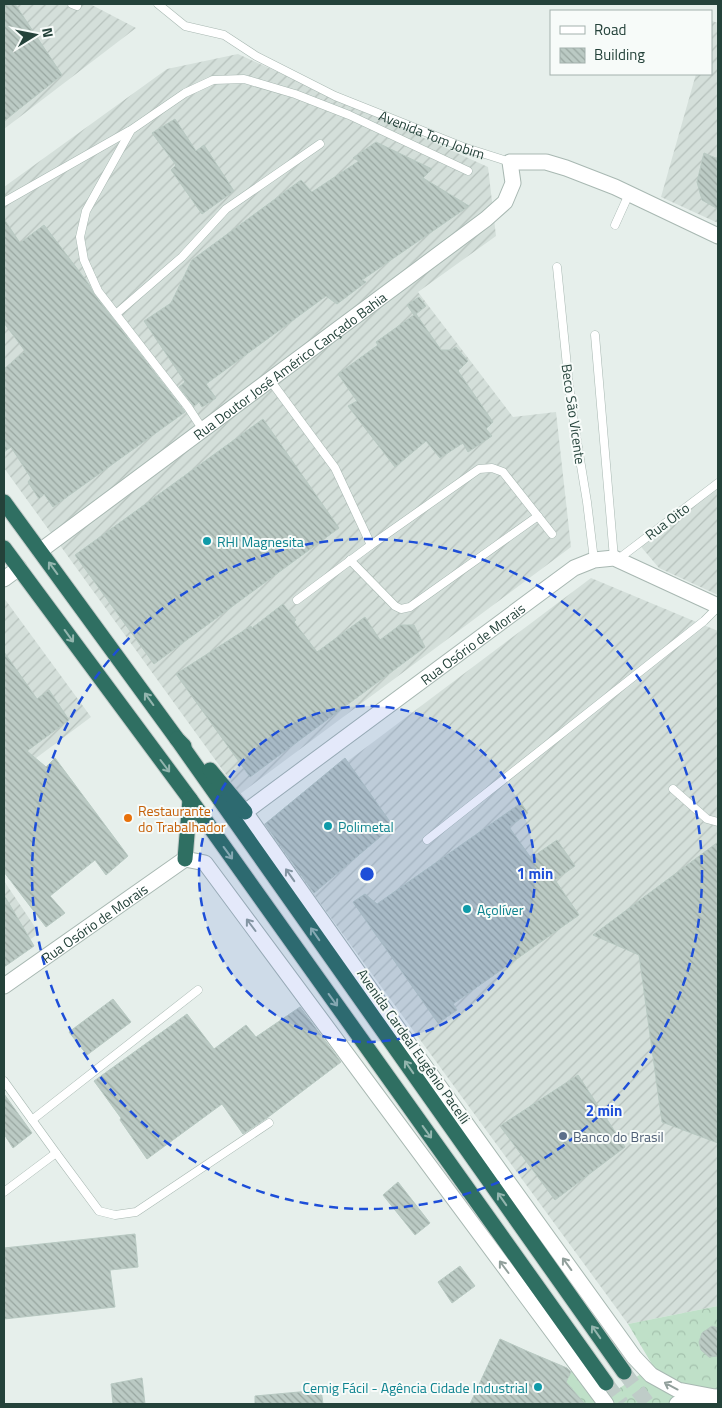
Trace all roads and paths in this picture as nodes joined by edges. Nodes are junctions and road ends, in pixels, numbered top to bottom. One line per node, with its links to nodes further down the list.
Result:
1 (158, 4): 4 (lane, Avenida Tom Jobim)
2 (131, 130): 5 (lane); 7 (lane); 11 (lane)
3 (320, 144): 11 (lane)
4 (510, 162): 6 (street, Avenida Tom Jobim); 13 (street, Rua Doutor José Américo Cançado Bahia)
5 (468, 171)
6 (629, 194): 8 (lane); 9 (street, Avenida Tom Jobim)
7 (4, 202)
8 (615, 225)
9 (718, 236)
10 (557, 267): 24 (lane, Beco São Vicente)
11 (116, 314): 14 (lane)
12 (595, 335): 22 (lane)
13 (270, 380): 14 (street, Rua Doutor José Américo Cançado Bahia); 19 (lane)
14 (203, 430): 21 (street, Rua Doutor José Américo Cançado Bahia)
15 (718, 484): 22 (lane, Rua Oito)
16 (4, 502): 21 (highway)
17 (538, 516): 18 (lane); 19 (lane); 23 (lane)
18 (552, 534)
19 (370, 545): 23 (lane)
20 (4, 548): 25 (highway)
21 (40, 551): 29 (highway, one-way to 21)
22 (615, 559): 24 (street, Rua Osório de Morais); 28 (street)
23 (350, 560): 27 (lane)
24 (594, 560): 32 (street, Rua Osório de Morais)
25 (19, 568): 26 (street); 31 (highway, one-way to 31)
26 (4, 579)
27 (297, 600)
28 (718, 607): 34 (lane)
29 (177, 739): 32 (highway); 43 (highway, Avenida Cardeal Eugênio Pacelli, one-way to 29)
30 (673, 789): 33 (lane)
31 (190, 799): 35 (highway); 44 (highway, one-way to 44)
32 (245, 812): 45 (street, Avenida Cardeal Eugênio Pacelli, one-way to 32)
33 (718, 822)
34 (427, 840)
35 (185, 859): 36 (street, Rua Osório de Morais); 46 (street, one-way to 35)
36 (4, 986)
37 (198, 990): 39 (lane)
38 (4, 1081): 39 (lane)
39 (32, 1120): 41 (lane)
40 (269, 1123): 41 (lane)
41 (56, 1153): 42 (lane)
42 (4, 1192)
43 (624, 1372)
44 (606, 1383)
45 (718, 1397): 47 (street)
46 (606, 1404)
47 (678, 1404)

